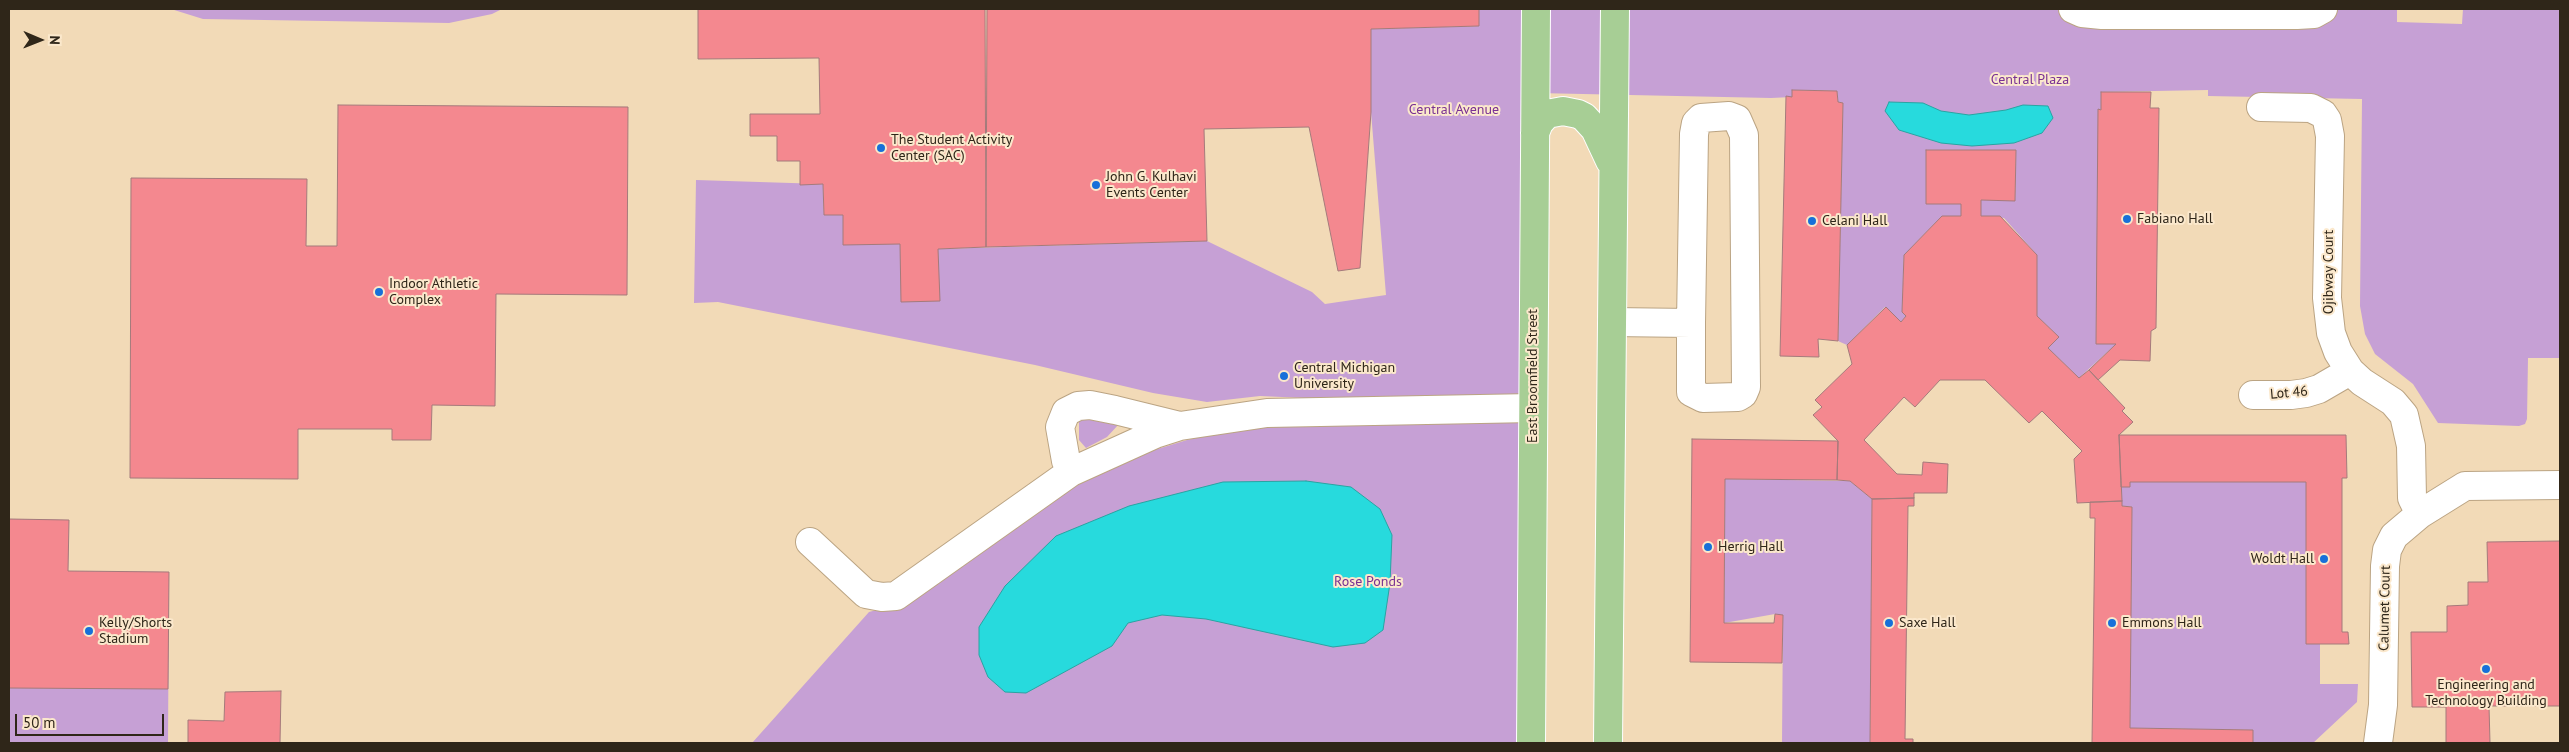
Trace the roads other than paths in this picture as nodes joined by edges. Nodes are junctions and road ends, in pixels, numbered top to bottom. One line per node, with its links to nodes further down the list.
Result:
1 (1536, 9): 6 (main road, East Broomfield Street)
2 (1615, 9): 7 (main road)
3 (2073, 9): 4 (street)
4 (2323, 9)
5 (2261, 107): 10 (street, Ojibway Court)
6 (1535, 133): 7 (main road); 12 (main road, East Broomfield Street)
7 (1613, 167): 8 (main road)
8 (1612, 322): 9 (street); 19 (main road)
9 (1691, 323): 9 (street)
10 (2350, 371): 11 (street, Lot 46); 16 (street, Ojibway Court)
11 (2253, 395)
12 (1533, 408): 13 (street); 18 (main road, East Broomfield Street)
13 (1180, 426): 14 (street); 14 (street)
14 (1071, 472): 17 (street)
15 (2560, 485): 16 (street, Calumet Court)
16 (2420, 514): 20 (street, Calumet Court)
17 (810, 542)
18 (1531, 743)
19 (1608, 743)
20 (2378, 743)

